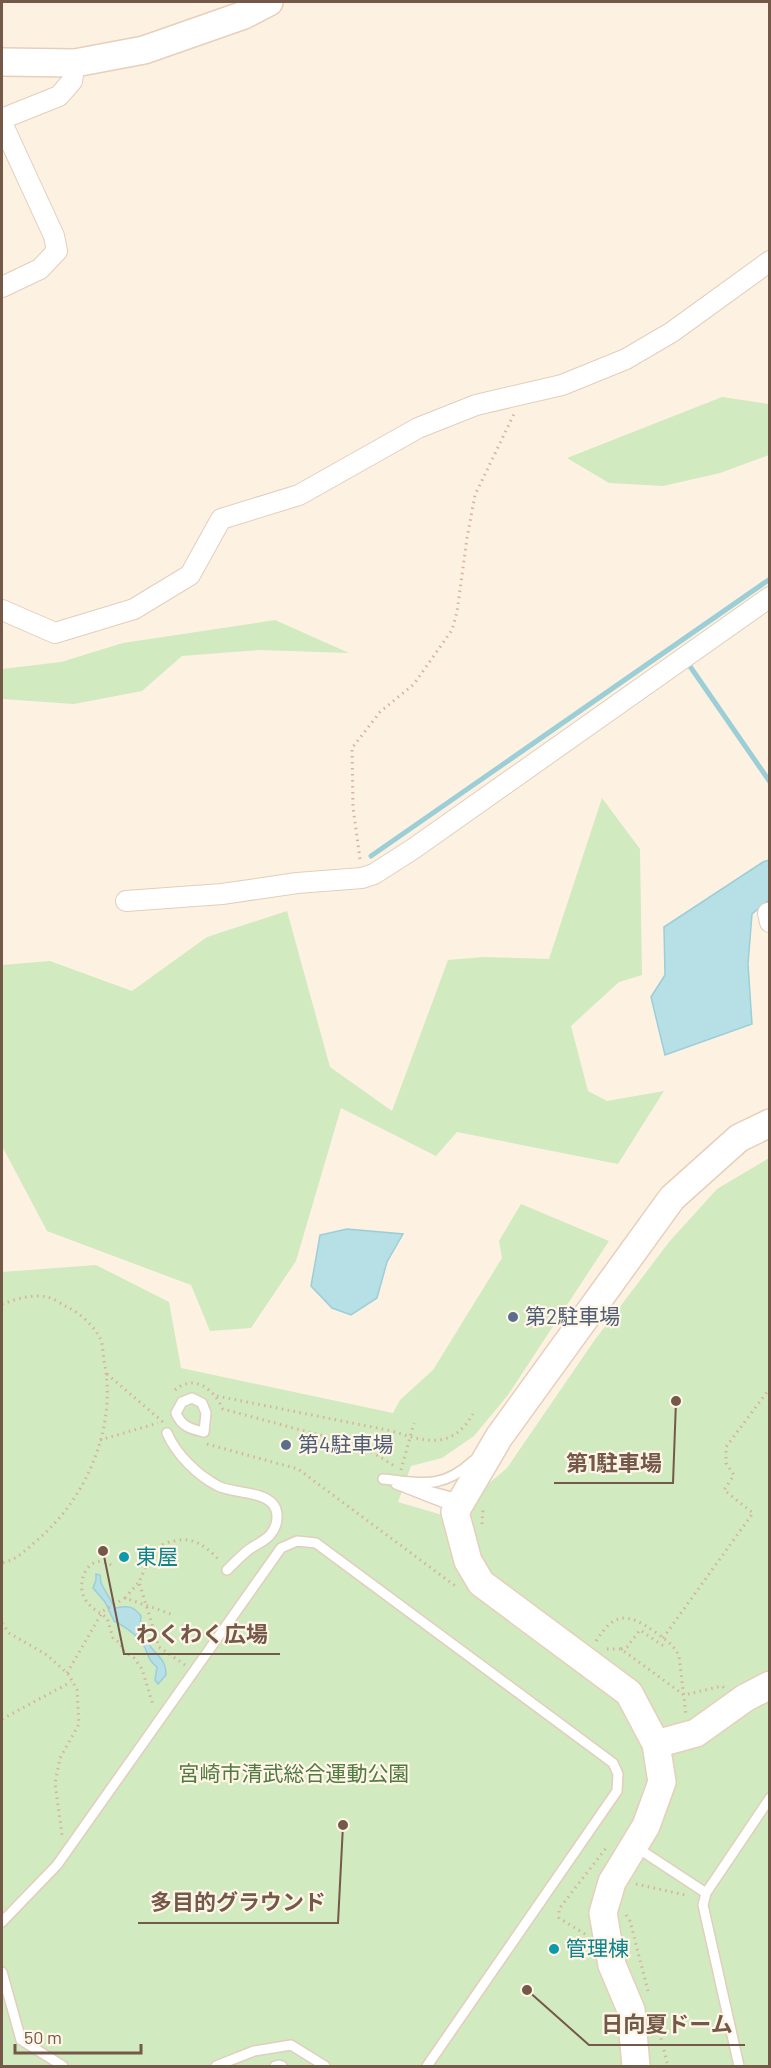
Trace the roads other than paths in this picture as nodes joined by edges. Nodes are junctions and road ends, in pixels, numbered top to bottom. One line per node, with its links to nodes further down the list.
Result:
1 (269, 2): 3 (street)
2 (2, 62): 3 (street)
3 (75, 63): 5 (street)
4 (770, 261): 7 (street)
5 (2, 287)
6 (770, 597): 8 (street)
7 (2, 610)
8 (126, 901)
9 (770, 1123): 11 (street)
10 (167, 1433): 14 (lane)
11 (500, 1437): 12 (lane); 13 (street)
12 (383, 1479): 13 (lane); 13 (lane)
13 (467, 1505): 16 (street)
14 (227, 1570)
15 (770, 1685): 16 (street)
16 (656, 1744): 18 (street)
17 (770, 1798): 19 (lane)
18 (623, 1844): 19 (lane); 28 (street)
19 (706, 1893): 29 (lane)
20 (2, 1922): 27 (lane)
21 (2, 1972): 22 (lane)
22 (63, 2067)
23 (216, 2067): 26 (lane)
24 (275, 2067): 25 (lane)
25 (282, 2067)
26 (325, 2067)
27 (427, 2067)
28 (636, 2067)
29 (739, 2067)

